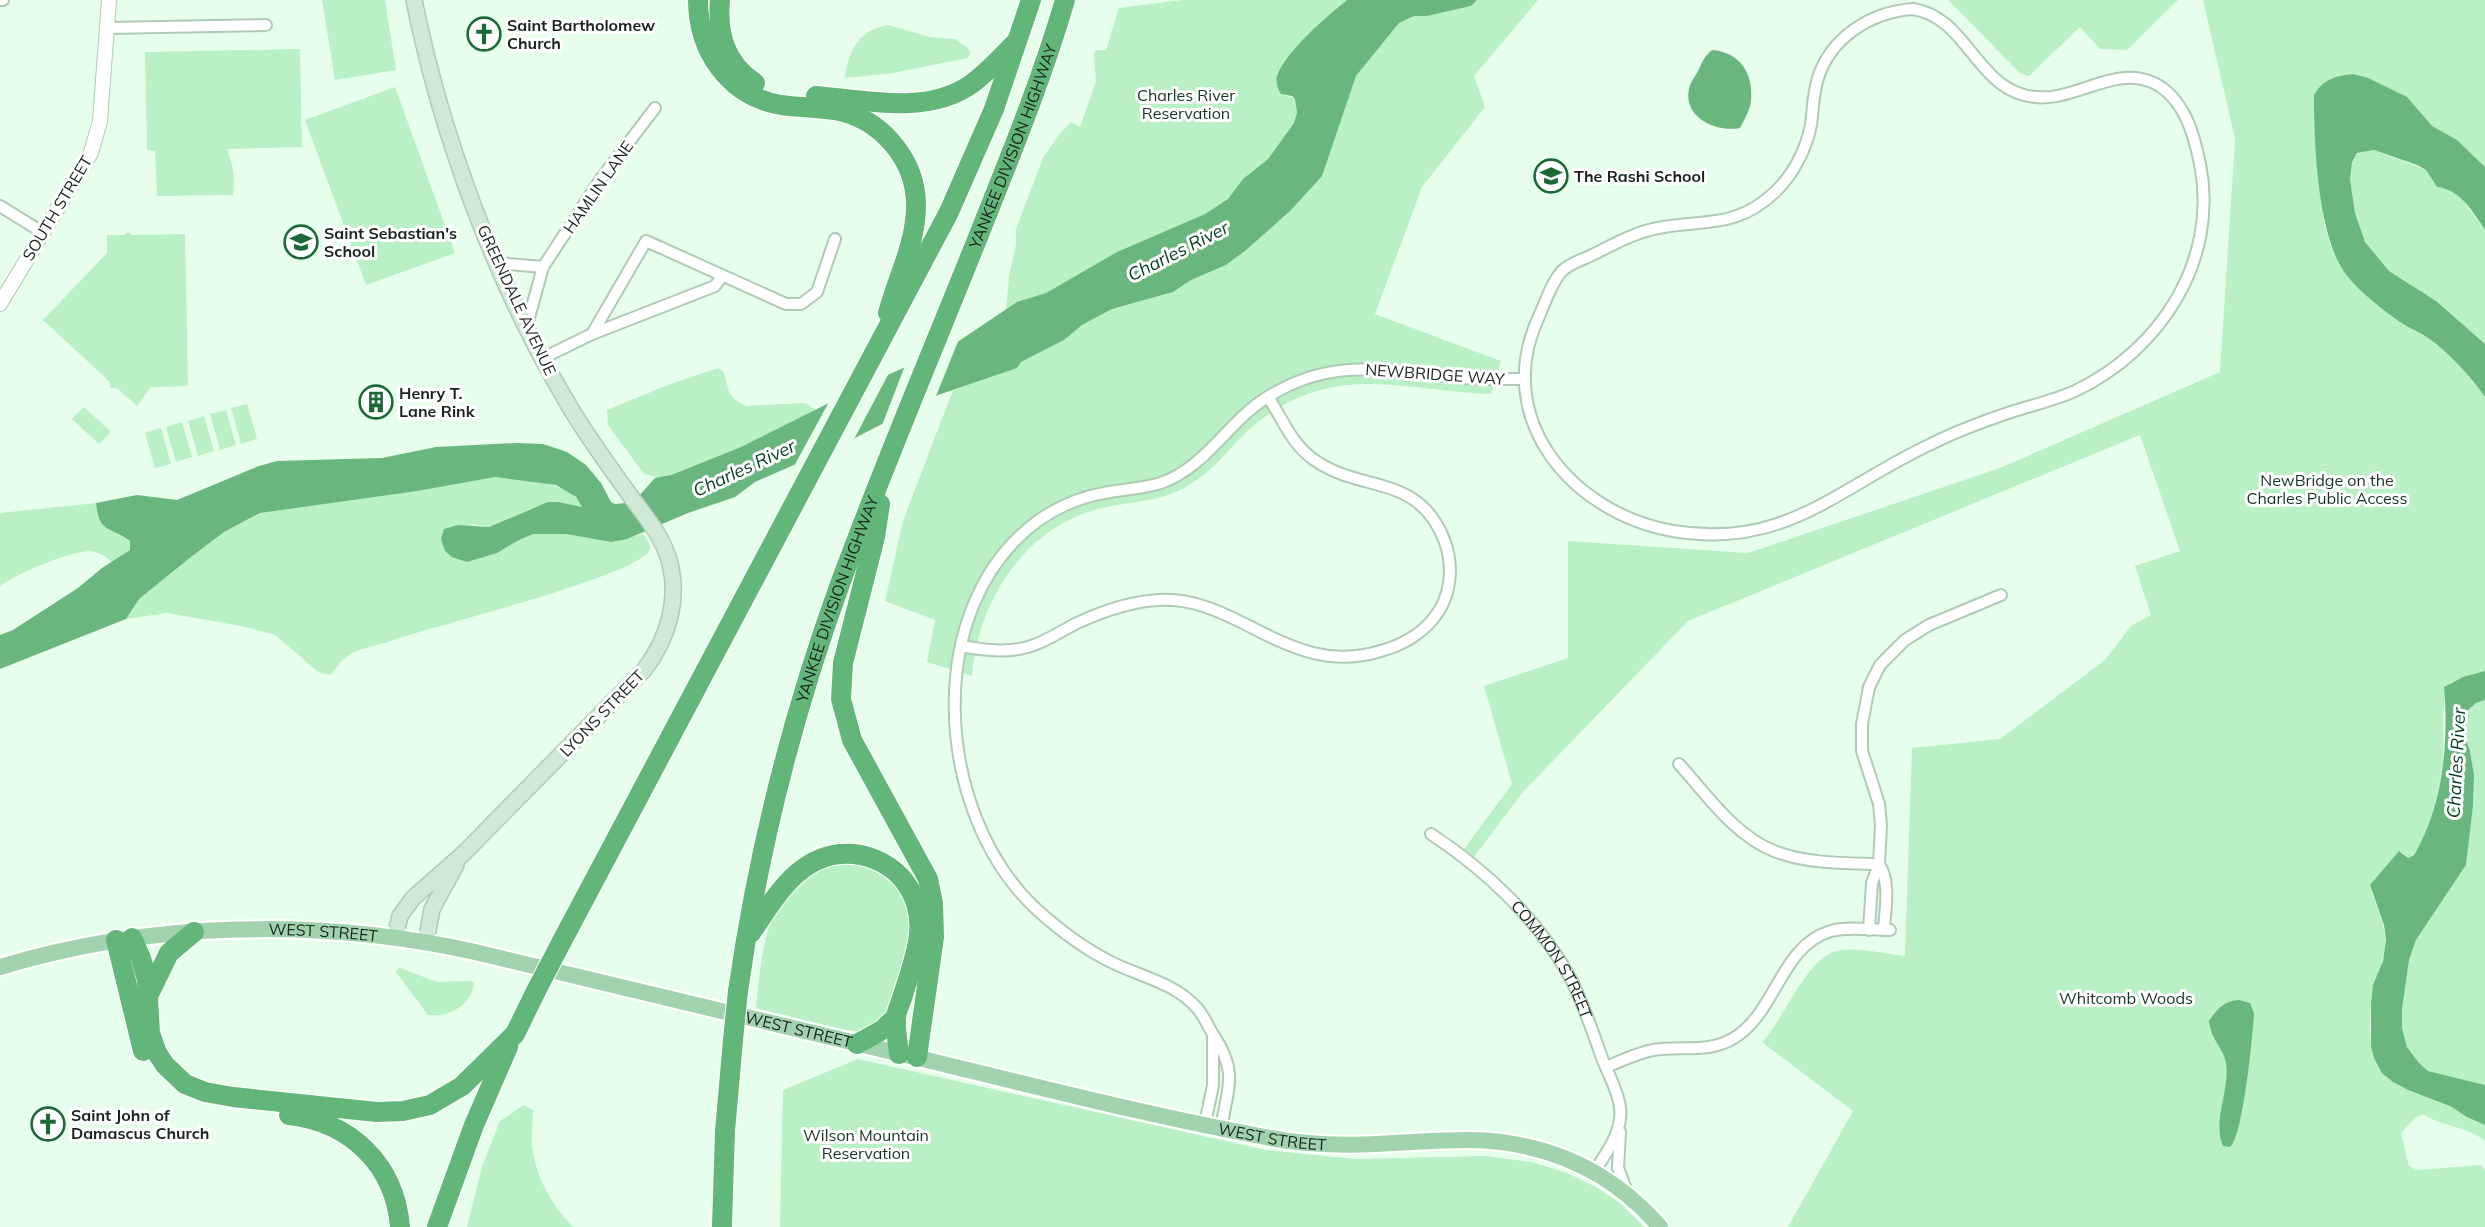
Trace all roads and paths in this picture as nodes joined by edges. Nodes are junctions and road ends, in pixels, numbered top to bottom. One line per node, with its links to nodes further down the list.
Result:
1 (110, 0): 8 (street, SOUTH STREET)
2 (414, 0): 14 (main road, GREENDALE AVENUE)
3 (698, 0): 20 (highway)
4 (1031, 0): 9 (highway, YANKEE DIVISION HIGHWAY)
5 (1065, 0): 24 (highway, YANKEE DIVISION HIGHWAY)
6 (720, 3): 9 (highway)
7 (266, 25): 8 (street)
8 (108, 28): 12 (street, SOUTH STREET)
9 (1019, 38): 20 (highway, YANKEE DIVISION HIGHWAY)
10 (655, 108): 15 (street, HAMLIN LANE)
11 (0, 206): 12 (street)
12 (42, 232): 17 (street, SOUTH STREET)
13 (835, 239): 16 (street)
14 (497, 263): 15 (street); 18 (main road, GREENDALE AVENUE)
15 (543, 267): 18 (street, HAMLIN LANE)
16 (722, 276): 19 (street); 19 (street)
17 (0, 304)
18 (527, 325): 21 (main road, GREENDALE AVENUE)
19 (592, 334): 21 (street)
20 (879, 347): 41 (highway, YANKEE DIVISION HIGHWAY, bridge)
21 (543, 358): 25 (main road, GREENDALE AVENUE)
22 (1525, 378): 22 (street); 23 (street, NEWBRIDGE WAY)
23 (1268, 397): 27 (street, NEWBRIDGE WAY); 27 (street)
24 (885, 472): 36 (highway, YANKEE DIVISION HIGHWAY); 44 (highway)
25 (642, 513): 30 (main road, LYONS STREET)
26 (2001, 595): 31 (street)
27 (961, 646): 42 (street, NEWBRIDGE WAY)
28 (1679, 764): 31 (street)
29 (1431, 834): 45 (street, COMMON STREET)
30 (464, 853): 34 (main road, LYONS STREET); 37 (main road, LYONS STREET)
31 (1879, 864): 32 (street); 32 (street)
32 (1869, 930): 45 (street)
33 (194, 932): 34 (main road, WEST STREET); 35 (main road, WEST STREET); 39 (highway)
34 (395, 938): 37 (main road, WEST STREET)
35 (124, 939): 38 (main road, WEST STREET); 39 (highway); 50 (highway)
36 (746, 940): 40 (highway); 52 (highway, YANKEE DIVISION HIGHWAY, bridge)
37 (426, 942): 43 (main road, WEST STREET)
38 (0, 967)
39 (148, 996): 41 (highway)
40 (896, 1017): 43 (highway); 44 (highway)
41 (515, 1034): 51 (highway)
42 (1213, 1034): 47 (street); 47 (street, NEWBRIDGE WAY)
43 (857, 1044): 44 (main road, WEST STREET)
44 (908, 1056): 47 (main road, WEST STREET)
45 (1606, 1067): 46 (street, COMMON STREET)
46 (1620, 1121): 48 (street); 49 (street, COMMON STREET)
47 (1213, 1126): 48 (main road, WEST STREET)
48 (1594, 1172): 49 (main road, COMMON STREET)
49 (1629, 1195): 53 (main road, COMMON STREET)
50 (400, 1227)
51 (437, 1227)
52 (722, 1227)
53 (1660, 1227)

